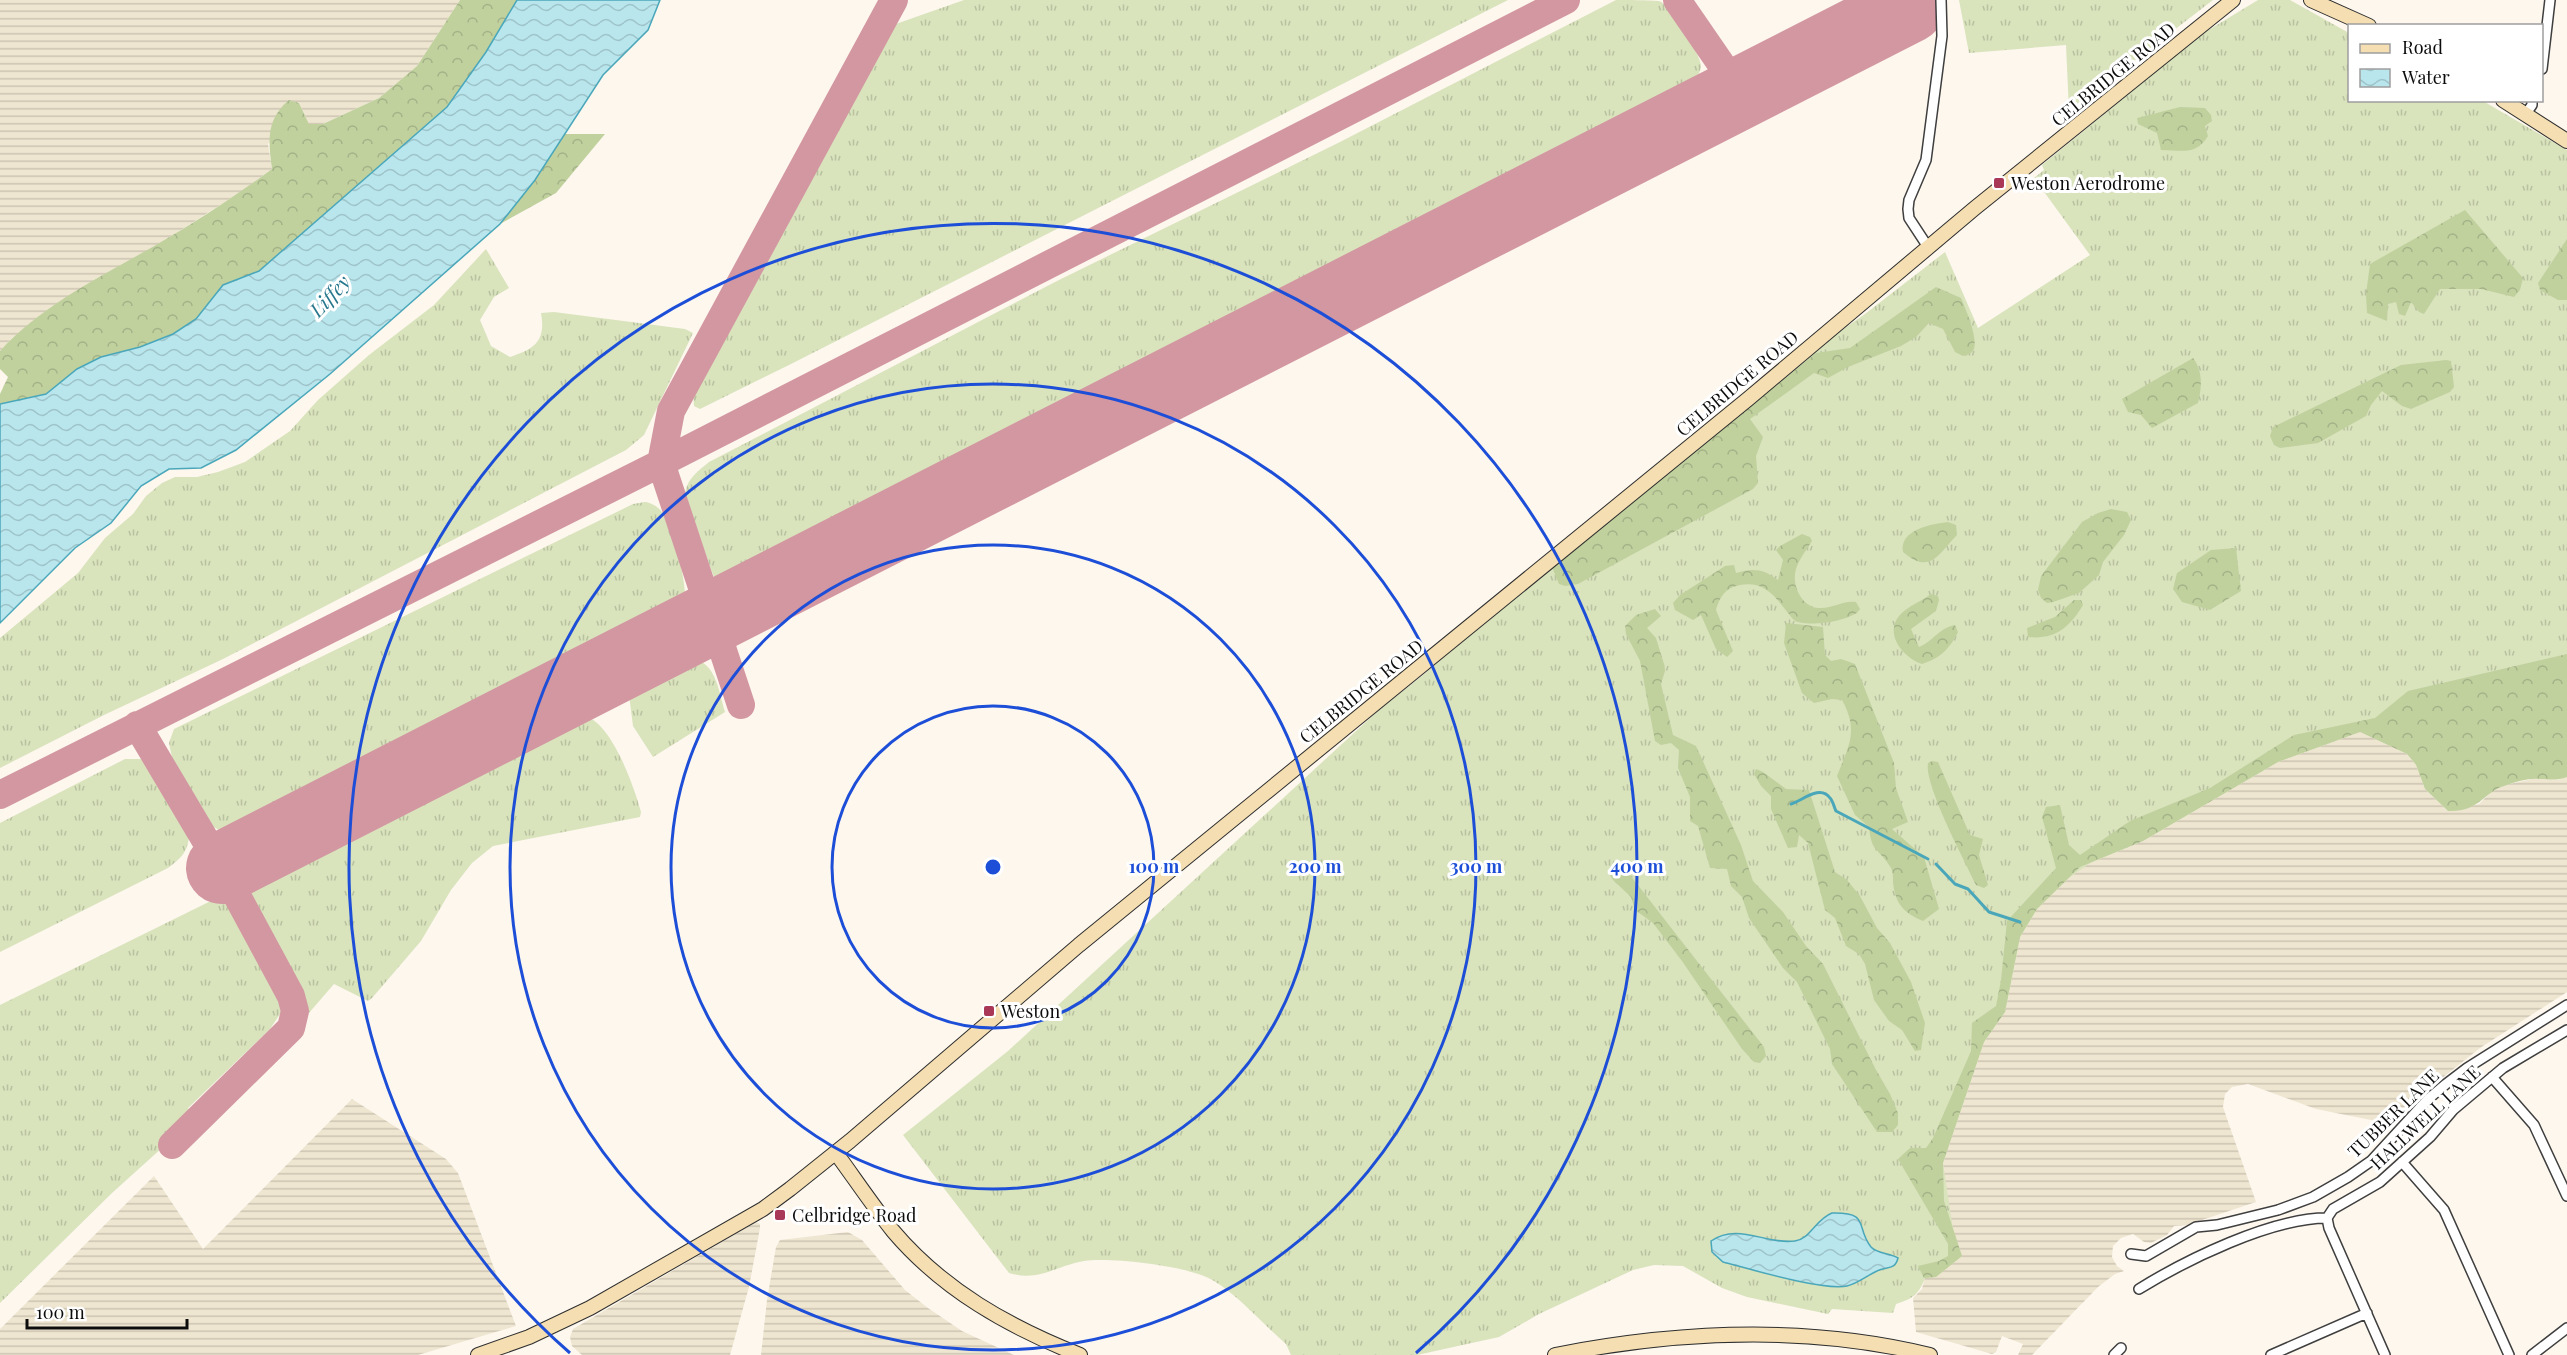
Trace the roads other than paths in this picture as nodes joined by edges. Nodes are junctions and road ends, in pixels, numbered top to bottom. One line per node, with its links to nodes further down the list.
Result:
1 (1941, 0): 11 (street)
2 (2234, 0): 11 (main road, CELBRIDGE ROAD)
3 (2311, 0): 5 (main road)
4 (2550, 0): 6 (street)
5 (2365, 24)
6 (2543, 58)
7 (2506, 102): 9 (main road)
8 (2532, 102): 9 (street)
9 (2525, 115): 10 (main road)
10 (2567, 141)
11 (1928, 247): 15 (main road, CELBRIDGE ROAD)
12 (2567, 1005): 19 (street, TUBBER LANE)
13 (2567, 1029): 14 (street, HALLWELL LANE)
14 (2492, 1077): 16 (street, HALLWELL LANE); 17 (street)
15 (836, 1153): 24 (main road, CELBRIDGE ROAD); 25 (main road)
16 (2402, 1162): 18 (street, HALLWELL LANE); 30 (street)
17 (2567, 1196)
18 (2327, 1218): 20 (street); 21 (street)
19 (2131, 1254)
20 (2139, 1289)
21 (2367, 1313): 28 (street); 29 (street)
22 (2567, 1328): 31 (street)
23 (1576, 1353): 26 (main road); 27 (main road)
24 (478, 1355)
25 (1080, 1355)
26 (1555, 1355)
27 (1930, 1355)
28 (2271, 1355)
29 (2385, 1355)
30 (2509, 1355)
31 (2532, 1355)

